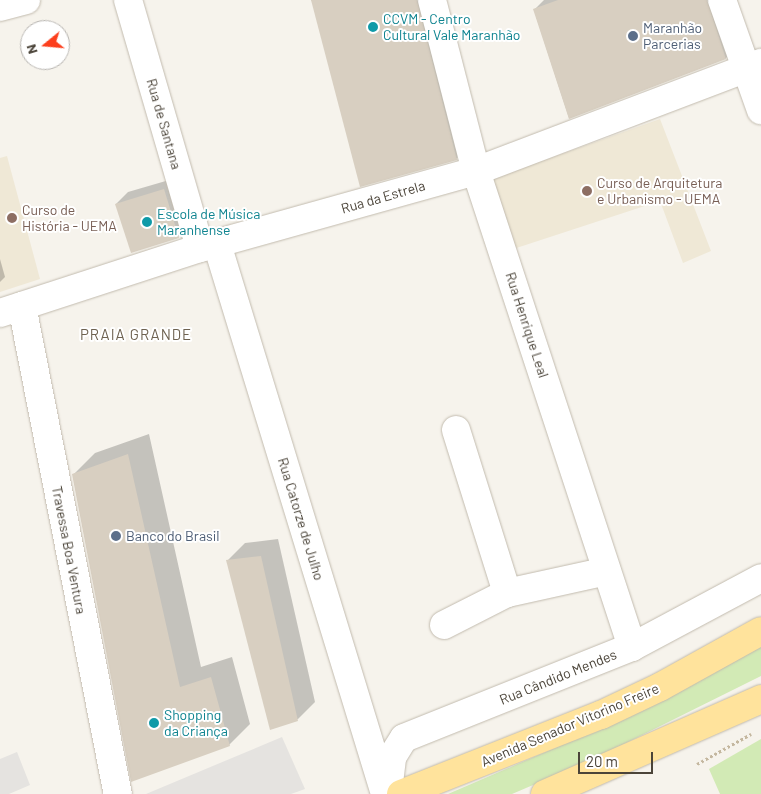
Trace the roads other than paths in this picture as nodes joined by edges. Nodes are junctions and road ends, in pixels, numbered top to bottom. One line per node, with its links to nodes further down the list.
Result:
1 (26, 0): 5 (street)
2 (128, 0): 9 (street, Rua de Santana)
3 (432, 0): 8 (street, Rua Henrique Leal)
4 (722, 0): 6 (street)
5 (0, 7)
6 (753, 67): 7 (street); 8 (street, Rua da Estrela)
7 (761, 110)
8 (476, 171): 9 (street, Rua da Estrela); 12 (street, Rua Henrique Leal)
9 (209, 246): 10 (street, Rua da Estrela); 20 (street, Rua Catorze de Julho)
10 (11, 310): 19 (street, Travessa Boa Ventura)
11 (456, 430): 14 (street)
12 (607, 571): 14 (street); 17 (street, Rua Henrique Leal)
13 (761, 578): 17 (street, Rua Cândido Mendes)
14 (507, 593): 15 (street)
15 (444, 625)
16 (761, 631): 20 (main road, Avenida Senador Vitorino Freire)
17 (632, 647): 20 (street, Rua Cândido Mendes)
18 (761, 698): 21 (main road)
19 (118, 794)
20 (397, 794)
21 (546, 794)

